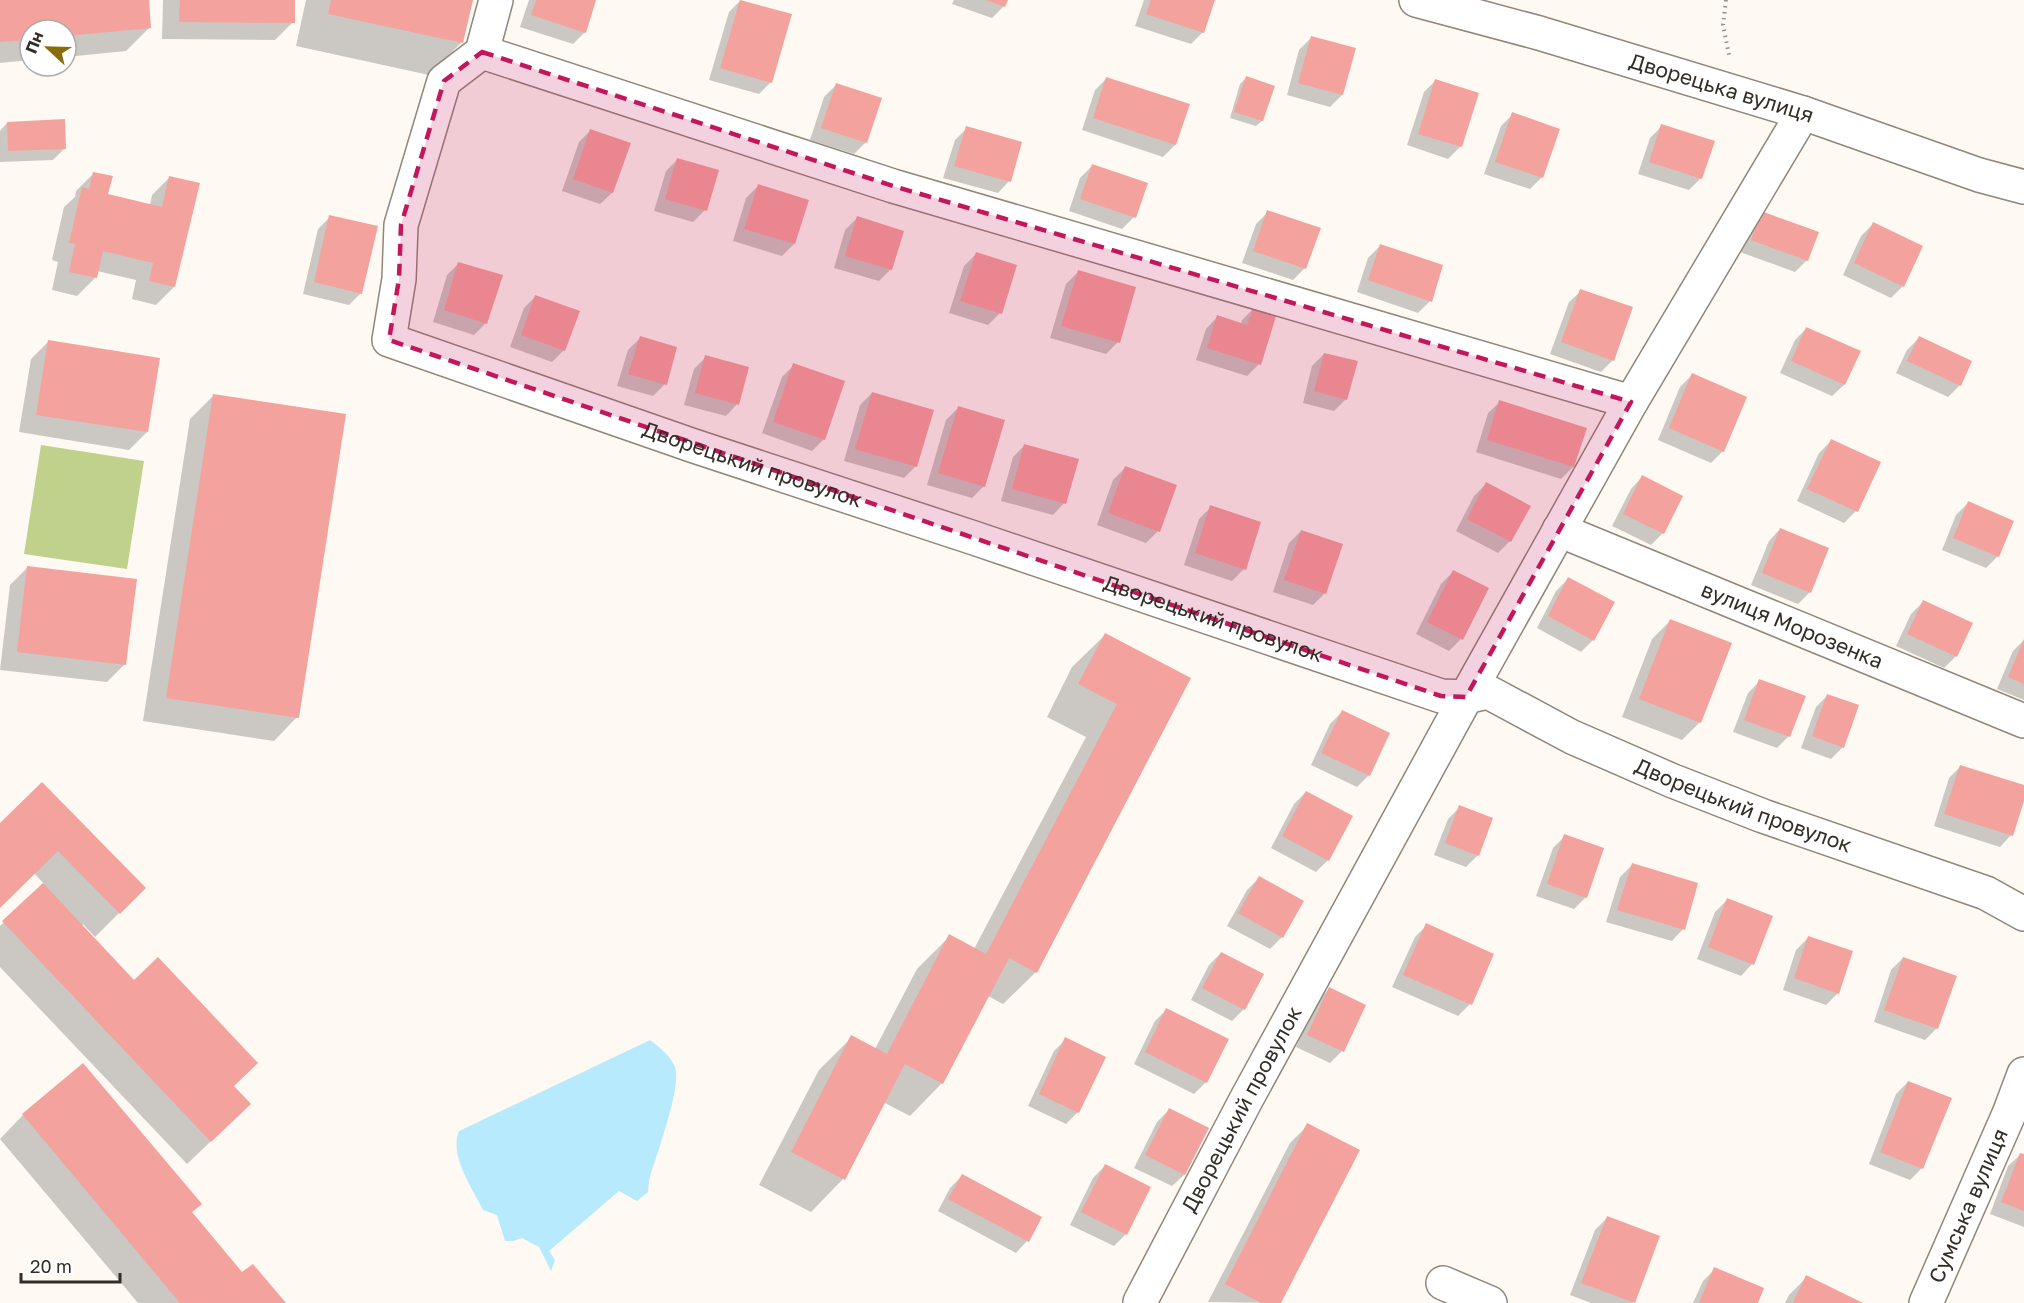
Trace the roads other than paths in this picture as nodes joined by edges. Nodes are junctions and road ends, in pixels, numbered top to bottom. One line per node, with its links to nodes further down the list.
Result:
1 (496, 0): 3 (street)
2 (1416, 0): 4 (street, Дворецька вулиця)
3 (482, 52): 6 (street); 8 (street, Дворецький провулок)
4 (1803, 113): 5 (street, Дворецька вулиця); 6 (street, Дворецький провулок)
5 (2024, 188)
6 (1631, 402): 7 (street, Дворецький провулок)
7 (1559, 531): 8 (street, Дворецький провулок); 9 (street, вулиця Морозенка)
8 (1466, 697): 10 (street, Дворецький провулок); 14 (street, Дворецький провулок)
9 (2024, 721)
10 (2024, 914)
11 (2024, 1074): 12 (street, Сумська вулиця)
12 (2017, 1117): 16 (street, Сумська вулиця)
13 (1443, 1283): 15 (street)
14 (1140, 1302)
15 (1490, 1303)
16 (1926, 1303)

